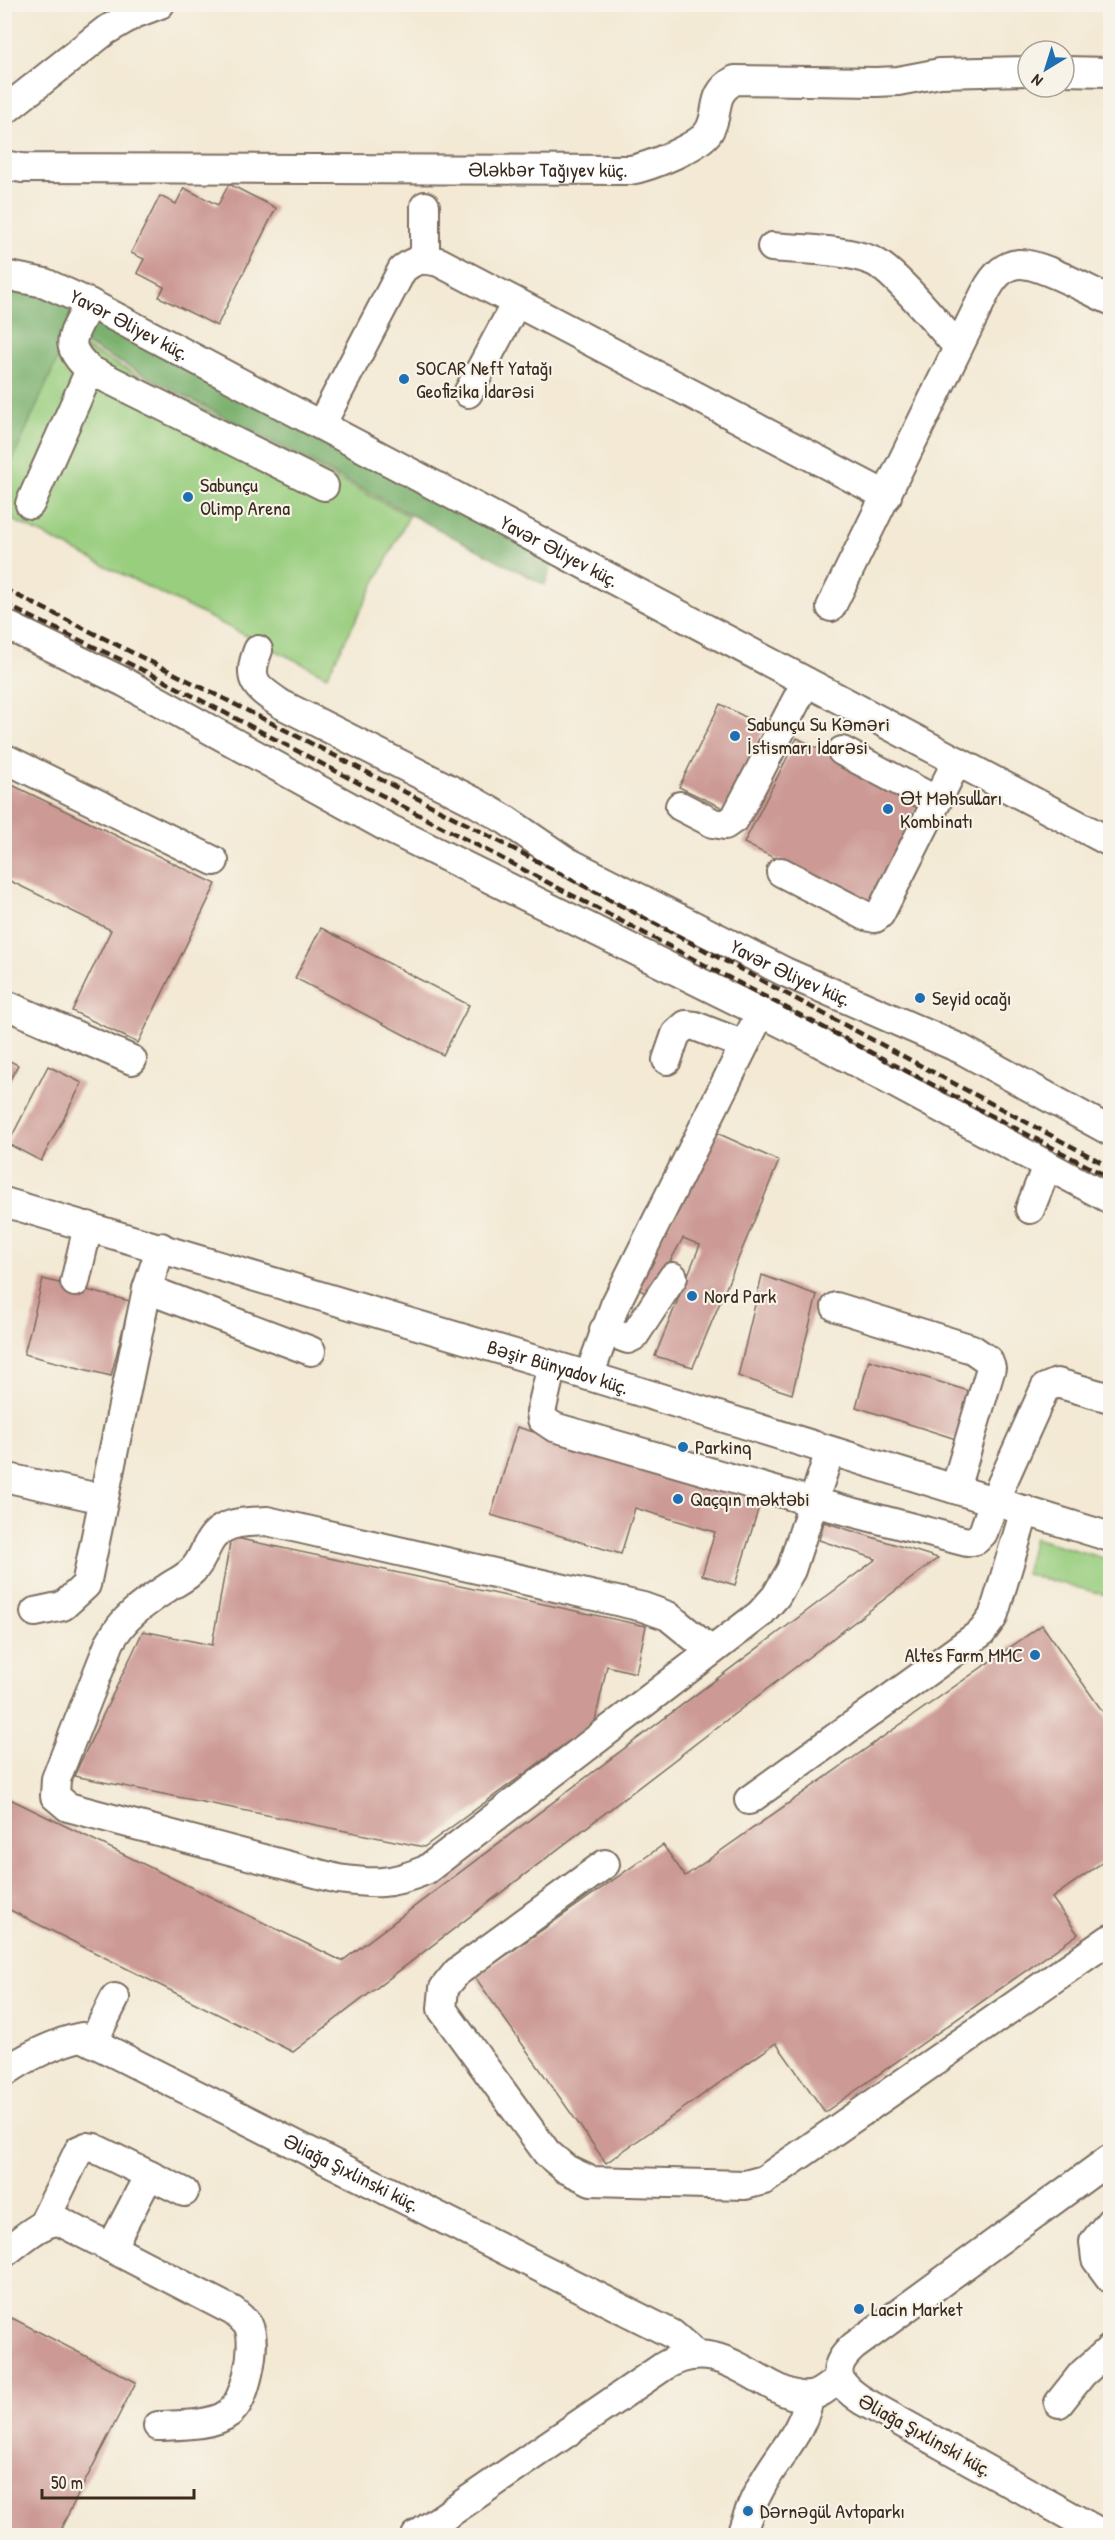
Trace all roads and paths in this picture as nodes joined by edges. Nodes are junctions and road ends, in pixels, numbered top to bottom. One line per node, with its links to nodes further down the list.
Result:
1 (160, 4): 5 (street)
2 (1016, 71): 6 (street, Ələkbər Tağıyev küç.)
3 (1076, 71): 4 (street)
4 (1110, 72)
5 (6, 107)
6 (13, 166)
7 (425, 206): 9 (street)
8 (772, 247): 14 (street)
9 (425, 258): 13 (street); 17 (street)
10 (4, 275): 12 (street, Yavər Əliyev küç.)
11 (1110, 300): 14 (street)
12 (89, 303): 15 (street); 17 (street, Yavər Əliyev küç.)
13 (516, 303): 16 (street); 19 (street)
14 (958, 347): 19 (street)
15 (90, 370): 18 (street); 20 (street)
16 (468, 393)
17 (321, 425): 24 (street, Yavər Əliyev küç.)
18 (324, 486)
19 (887, 495): 21 (street)
20 (30, 504)
21 (831, 608)
22 (4, 624): 34 (street)
23 (258, 650): 38 (street, Yavər Əliyev küç.)
24 (807, 682): 27 (street, Yavər Əliyev küç.); 29 (street)
25 (842, 751): 28 (street)
26 (4, 758): 31 (street)
27 (957, 761): 28 (street); 30 (street, Yavər Əliyev küç.)
28 (937, 801): 32 (street)
29 (680, 806)
30 (1110, 842)
31 (214, 861)
32 (781, 872)
33 (4, 1004): 36 (street)
34 (760, 1012): 35 (street); 39 (street)
35 (744, 1045): 37 (street); 49 (street)
36 (132, 1060)
37 (667, 1060)
38 (1110, 1131)
39 (1047, 1166): 40 (street); 42 (street)
40 (1110, 1199)
41 (4, 1202): 43 (street, Bəşir Bünyadov küç.)
42 (1030, 1209)
43 (88, 1226): 44 (street, Bəşir Bünyadov küç.); 46 (street)
44 (161, 1247): 47 (street); 51 (street, Bəşir Bünyadov küç.)
45 (673, 1276): 49 (street)
46 (75, 1282)
47 (147, 1289): 50 (street); 57 (street)
48 (836, 1307): 56 (street)
49 (604, 1330): 52 (street)
50 (311, 1351)
51 (552, 1365): 52 (street, Bəşir Bünyadov küç.); 59 (street)
52 (589, 1376): 54 (street, Bəşir Bünyadov küç.)
53 (1110, 1398): 58 (street)
54 (830, 1451): 56 (street, Bəşir Bünyadov küç.); 59 (street)
55 (4, 1477): 57 (street)
56 (955, 1490): 58 (street, Bəşir Bünyadov küç.)
57 (103, 1499): 62 (street)
58 (994, 1501): 59 (street); 60 (street, Bəşir Bünyadov küç.)
59 (813, 1502): 63 (street)
60 (1025, 1510): 61 (street, Bəşir Bünyadov küç.); 64 (street)
61 (1110, 1537)
62 (35, 1612)
63 (711, 1652): 63 (street)
64 (749, 1800)
65 (605, 1864): 66 (street)
66 (1110, 1939)
67 (115, 1998): 68 (street)
68 (93, 2042): 69 (street, Əliağa Şıxlinski küç.); 79 (street, Əliağa Şıxlinski küç.)
69 (7, 2066)
70 (1110, 2159): 80 (street, Əliağa Şıxlinski küç.)
71 (149, 2175): 72 (street); 74 (street); 75 (street)
72 (184, 2192)
73 (1110, 2222): 77 (street)
74 (42, 2226): 75 (street); 76 (street)
75 (111, 2248): 83 (street)
76 (4, 2253)
77 (1110, 2278)
78 (1110, 2349): 82 (street)
79 (695, 2354): 81 (street); 84 (street)
80 (839, 2379): 81 (street); 86 (street, Əliağa Şıxlinski küç.)
81 (809, 2396): 85 (street)
82 (1059, 2403)
83 (158, 2426)
84 (416, 2535)
85 (741, 2535)
86 (1106, 2535)

